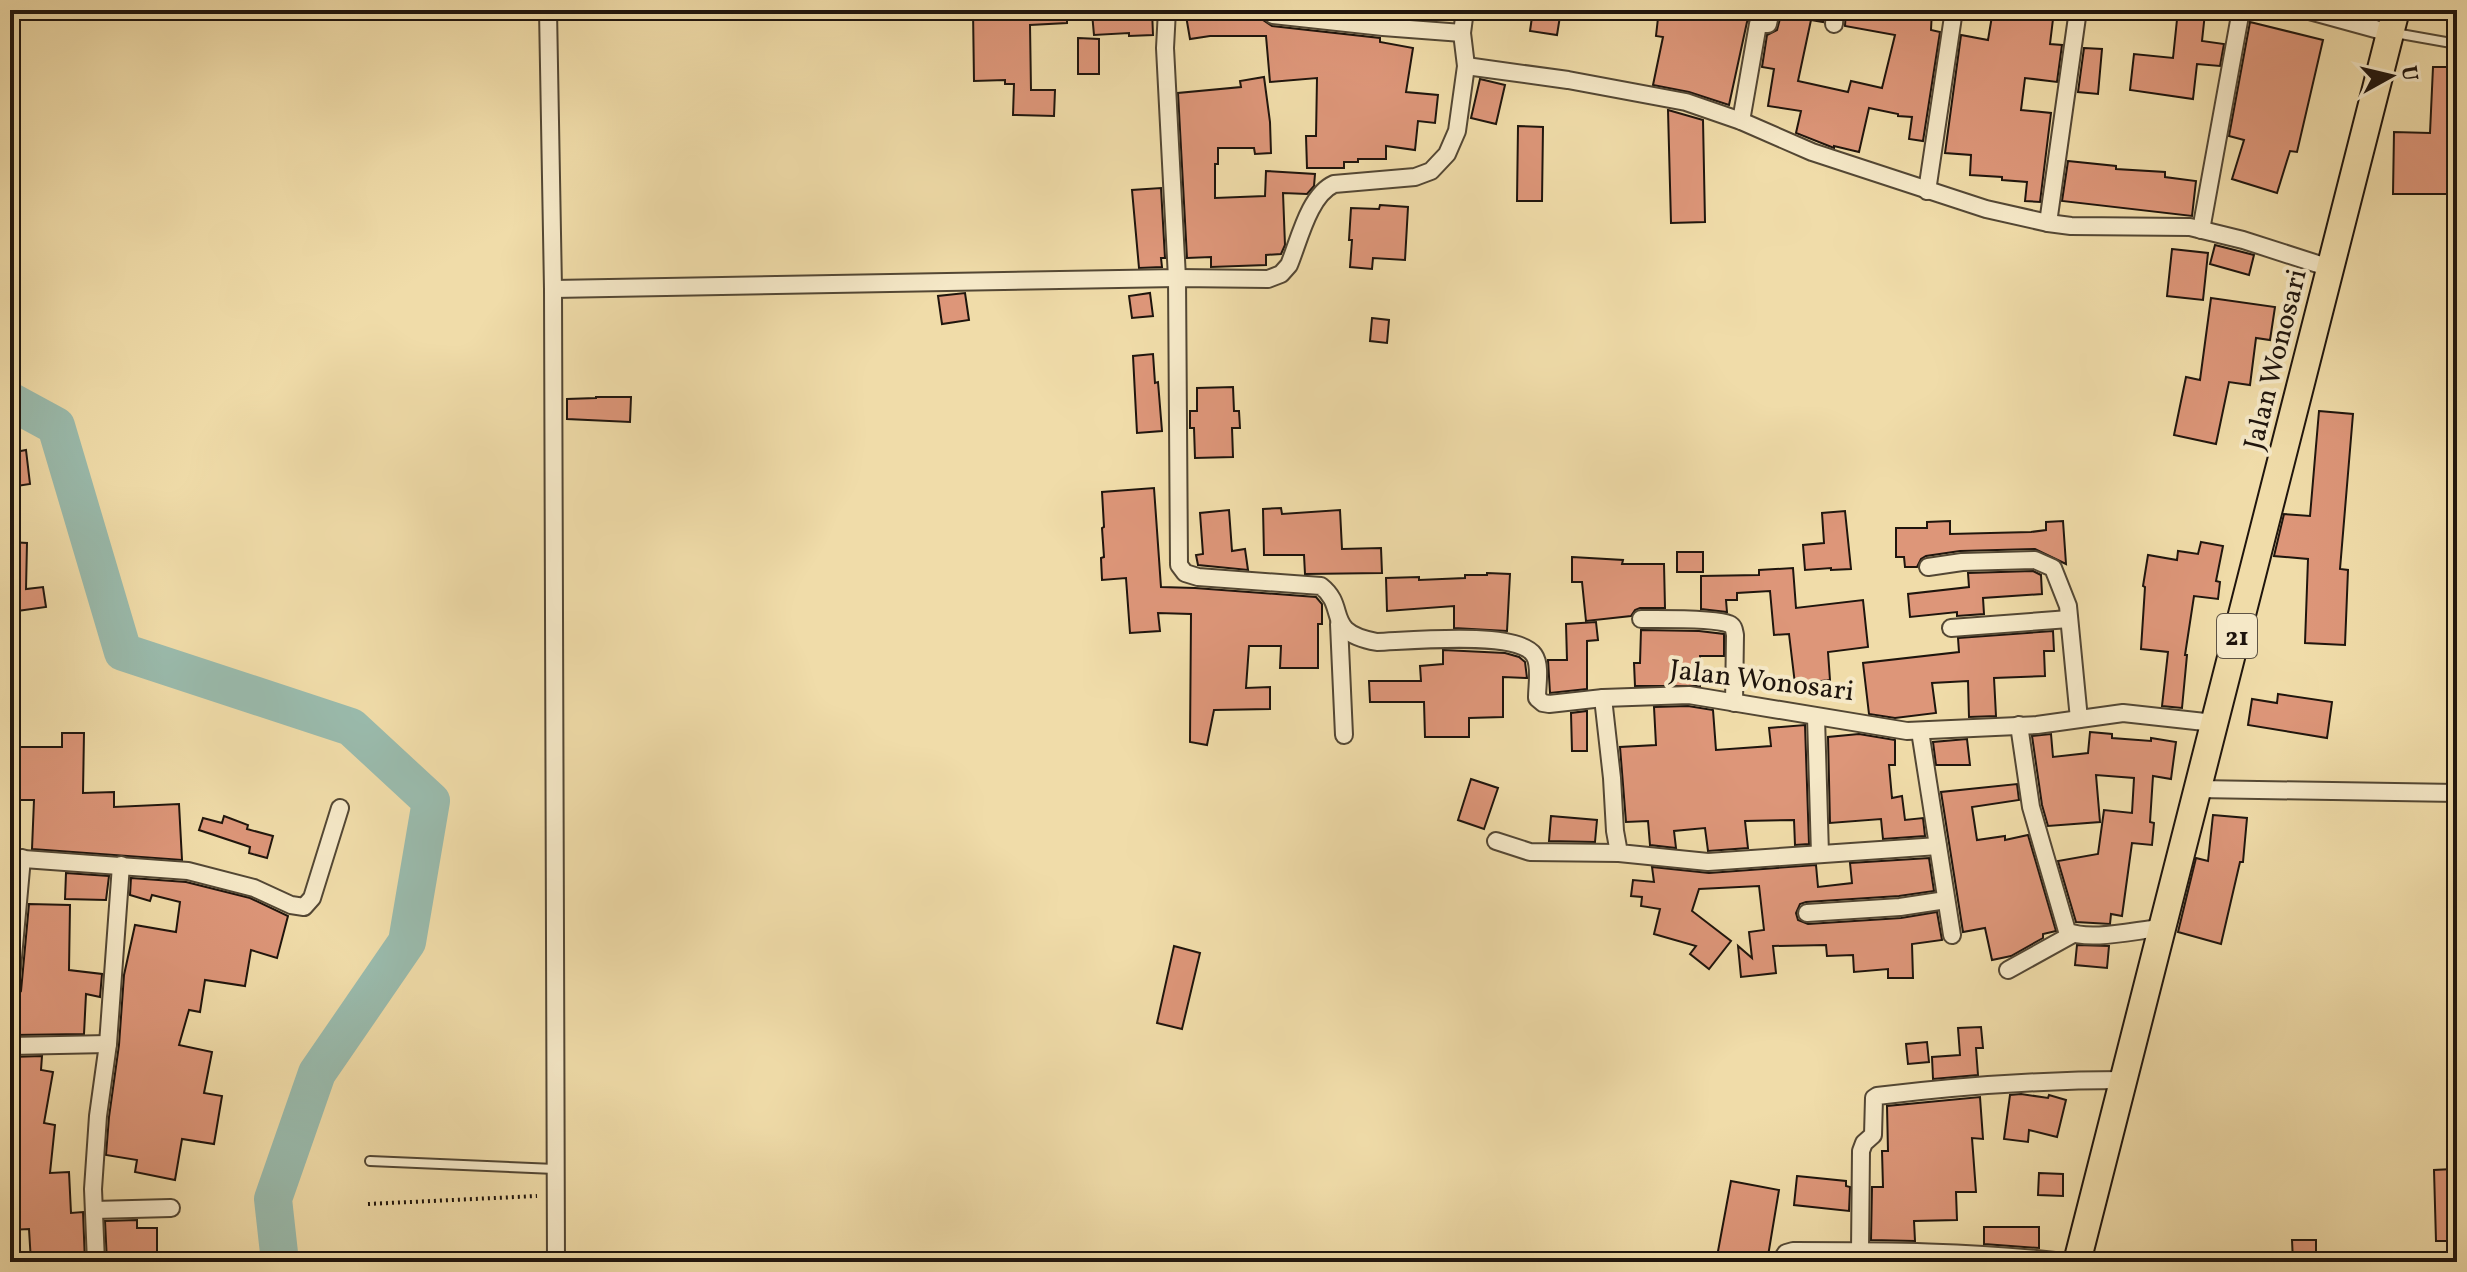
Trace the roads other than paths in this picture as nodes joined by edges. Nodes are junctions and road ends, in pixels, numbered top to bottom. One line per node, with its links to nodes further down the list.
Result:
1 (548, 10): 20 (street)
2 (1167, 10): 19 (street)
3 (1465, 10): 11 (street)
4 (1771, 10): 14 (street)
5 (1954, 10): 15 (street)
6 (2078, 10): 16 (street)
7 (2241, 10): 17 (street)
8 (2306, 10): 10 (street)
9 (1273, 15): 11 (street)
10 (2393, 21): 12 (lane); 18 (highway, Jalan Wonosari / 21)
11 (1462, 33): 13 (street)
12 (2457, 44)
13 (1466, 66): 14 (street); 19 (street)
14 (1741, 121): 15 (street)
15 (1927, 191): 16 (street)
16 (2048, 223): 17 (street)
17 (2201, 230): 18 (street)
18 (2330, 268): 30 (highway, Jalan Wonosari / 21)
19 (1177, 278): 20 (street); 24 (street)
20 (553, 289): 54 (street)
21 (1928, 567): 23 (street)
22 (1641, 619): 27 (street)
23 (2069, 619): 25 (street); 29 (street)
24 (1339, 624): 26 (street, Jalan Wonosari); 33 (street)
25 (1951, 628)
26 (1603, 698): 27 (street, Jalan Wonosari); 39 (street)
27 (1734, 703): 28 (street, Jalan Wonosari)
28 (1816, 717): 32 (street, Jalan Wonosari); 40 (street)
29 (2079, 719): 30 (street, Jalan Wonosari); 31 (street, Jalan Wonosari)
30 (2214, 723): 34 (highway, Jalan Wonosari / 21)
31 (2019, 725): 32 (street, Jalan Wonosari); 46 (street)
32 (1920, 731): 38 (street)
33 (1344, 735)
34 (2198, 789): 35 (street); 45 (highway, Jalan Wonosari / 21)
35 (2457, 793)
36 (340, 808): 42 (street)
37 (1496, 841): 39 (street)
38 (1938, 846): 40 (street); 43 (street)
39 (1619, 853): 40 (street)
40 (1820, 854)
41 (16, 858): 42 (street); 49 (street)
42 (121, 865): 50 (street)
43 (1946, 900): 44 (street); 47 (street)
44 (1807, 913)
45 (2161, 928): 46 (street); 52 (highway, Jalan Wonosari / 21)
46 (2073, 934): 48 (street)
47 (1952, 935)
48 (2008, 970)
49 (10, 990)
50 (108, 1044): 51 (street); 56 (street)
51 (10, 1046)
52 (2124, 1080): 57 (street); 62 (highway, Jalan Wonosari / 21)
53 (370, 1161): 54 (lane)
54 (555, 1169): 59 (street)
55 (171, 1208): 56 (street)
56 (94, 1210): 58 (street)
57 (1860, 1251): 60 (street); 61 (street)
58 (96, 1262)
59 (556, 1262)
60 (1780, 1262)
61 (2064, 1262)
62 (2077, 1262)

